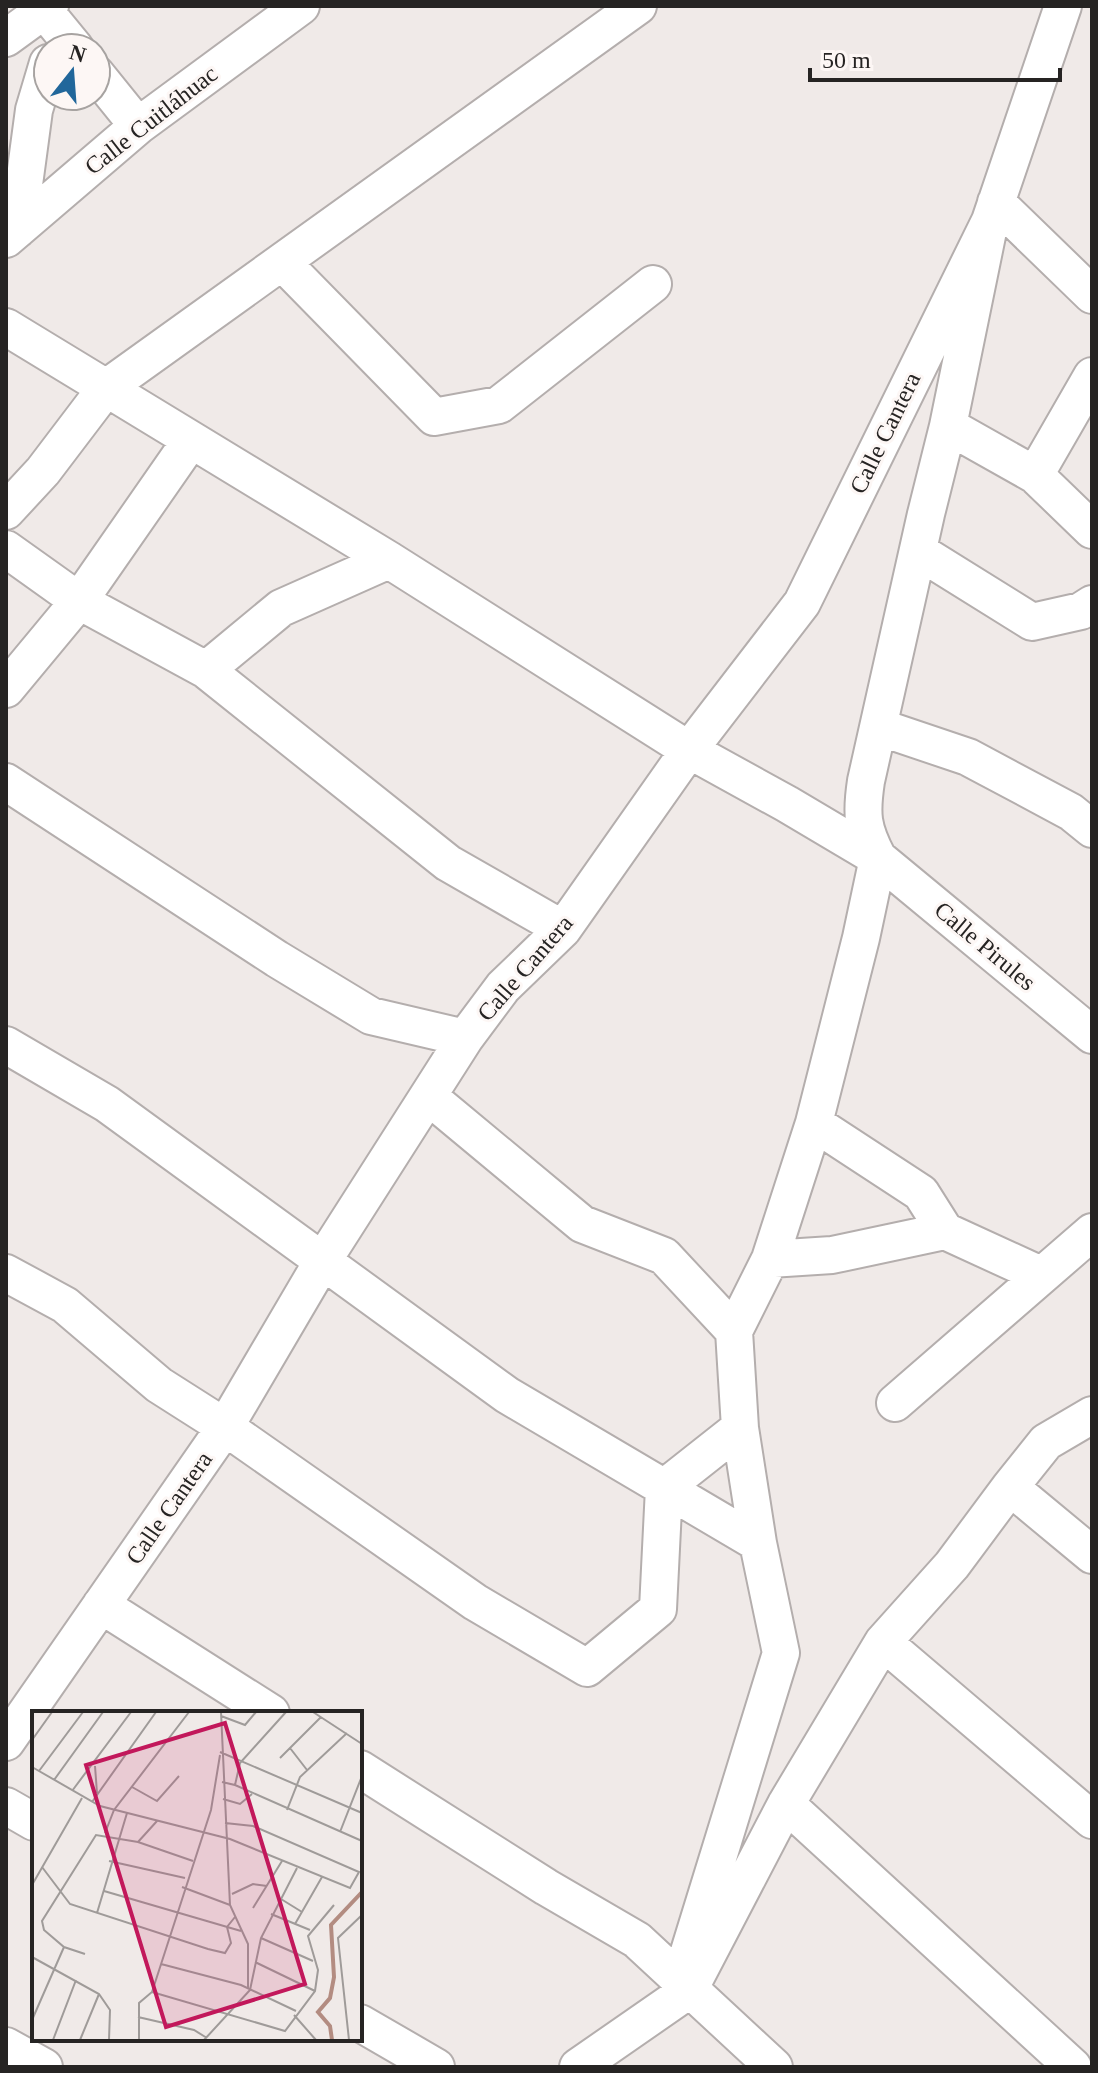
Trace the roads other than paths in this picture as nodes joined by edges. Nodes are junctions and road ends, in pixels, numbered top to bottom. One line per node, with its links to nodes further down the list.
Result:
1 (301, 6): 8 (street, Calle Cuitláhuac)
2 (638, 6): 11 (street)
3 (1063, 6): 9 (street, Calle Cantera)
4 (56, 28): 5 (street)
5 (6, 38)
6 (112, 94): 8 (street)
7 (34, 112): 10 (street)
8 (138, 126): 10 (street, Calle Cuitláhuac)
9 (993, 212): 13 (street); 17 (street, Calle Cantera); 30 (street, Calle Cantera)
10 (12, 234)
11 (282, 262): 12 (street); 16 (street)
12 (653, 284)
13 (1092, 295)
14 (6, 327): 16 (street, Calle Pirules)
15 (1092, 376): 19 (street)
16 (106, 388): 18 (street, Calle Pirules); 20 (street)
17 (948, 426): 19 (street); 23 (street, Calle Cantera)
18 (191, 440): 24 (street, Calle Pirules); 25 (street)
19 (1035, 475): 21 (street)
20 (6, 511)
21 (1092, 530)
22 (6, 549): 25 (street)
23 (918, 551): 26 (street); 29 (street, Calle Cantera)
24 (389, 560): 27 (street); 30 (street, Calle Pirules)
25 (79, 601): 27 (street); 28 (street)
26 (1092, 604)
27 (206, 670): 34 (street)
28 (6, 689)
29 (879, 727): 32 (street); 33 (street, Calle Cantera)
30 (689, 750): 33 (street, Calle Pirules); 34 (street, Calle Cantera)
31 (6, 782): 36 (street)
32 (1092, 829)
33 (878, 858): 35 (street, Calle Pirules); 39 (street)
34 (563, 929): 36 (street, Calle Cantera)
35 (1092, 1035)
36 (465, 1038): 38 (street, Calle Cantera)
37 (6, 1045): 43 (street)
38 (428, 1096): 43 (street, Calle Cantera); 46 (street)
39 (814, 1123): 40 (street); 42 (street)
40 (945, 1231): 42 (street); 45 (street)
41 (1092, 1232): 45 (street)
42 (770, 1259): 46 (street)
43 (322, 1262): 49 (street, Calle Cantera); 52 (street)
44 (6, 1273): 49 (street)
45 (1041, 1275): 47 (street)
46 (734, 1331): 50 (street)
47 (895, 1403)
48 (1092, 1415): 51 (street)
49 (225, 1427): 52 (street); 55 (street, Calle Cantera)
50 (740, 1428): 52 (street); 53 (street)
51 (1010, 1487): 54 (street); 56 (street)
52 (664, 1488): 53 (street)
53 (758, 1543): 64 (street)
54 (1092, 1555)
55 (101, 1605): 57 (street); 58 (street, Calle Cantera)
56 (883, 1642): 60 (street); 62 (street)
57 (268, 1711)
58 (6, 1742)
59 (362, 1770): 64 (street)
60 (786, 1804): 64 (street); 71 (street)
61 (6, 1806): 63 (street)
62 (1092, 1820)
63 (32, 1821)
64 (685, 1985): 69 (street); 70 (street)
65 (362, 2024): 68 (street)
66 (6, 2046): 67 (street)
67 (44, 2067)
68 (436, 2067)
69 (578, 2067)
70 (774, 2067)
71 (1073, 2067)

